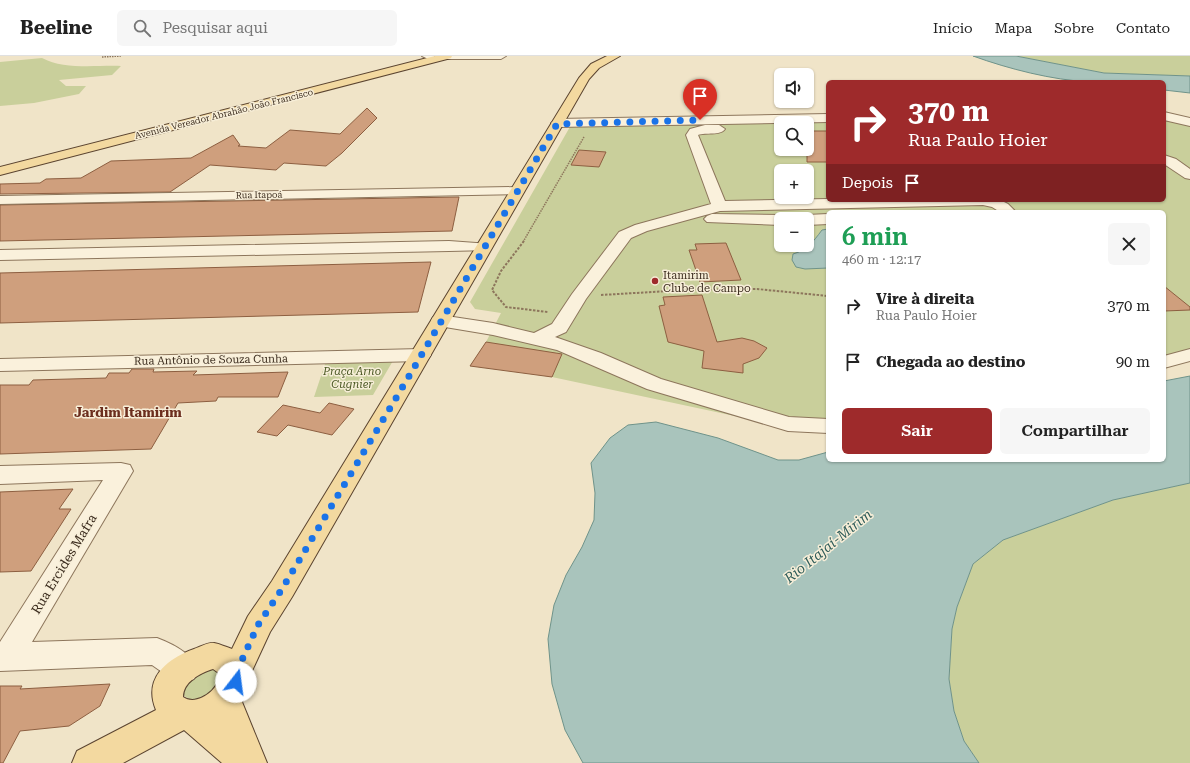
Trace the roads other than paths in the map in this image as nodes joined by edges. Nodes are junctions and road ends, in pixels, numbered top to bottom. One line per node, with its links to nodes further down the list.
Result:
1 (430, 56): 13 (main road, Avenida Vereador Abrahão João Francisco)
2 (447, 56): 3 (street); 14 (main road, Avenida Vereador Abrahão João Francisco)
3 (501, 56)
4 (614, 56): 8 (main road)
5 (1166, 116): 7 (street)
6 (826, 118): 8 (street)
7 (1190, 122)
8 (557, 124): 16 (main road)
9 (826, 127): 11 (street)
10 (774, 128): 20 (street)
11 (814, 128)
12 (1166, 160): 15 (street)
13 (0, 167)
14 (0, 171)
15 (1190, 175)
16 (517, 191): 17 (street, Rua Itapoá); 26 (main road)
17 (0, 200)
18 (929, 202): 20 (street)
19 (987, 202): 21 (street)
20 (719, 206): 22 (street)
21 (1006, 210)
22 (680, 218): 24 (street); 29 (street)
23 (826, 219): 25 (street)
24 (774, 220)
25 (814, 220)
26 (484, 247): 27 (street); 28 (main road)
27 (0, 255)
28 (444, 315): 29 (street); 30 (street); 32 (main road)
29 (559, 328): 30 (street); 33 (street)
30 (536, 339): 33 (street)
31 (1190, 355): 34 (street)
32 (421, 356): 35 (street, Rua Antônio de Souza Cunha); 39 (main road)
33 (594, 357): 36 (street)
34 (1166, 361)
35 (0, 365)
36 (826, 426)
37 (0, 475): 38 (street, Rua Ercides Mafra)
38 (4, 657): 40 (street)
39 (225, 676): 40 (main road); 40 (main road); 43 (main road)
40 (181, 698): 41 (main road); 42 (main road)
41 (89, 763)
42 (247, 763)
43 (250, 763)

